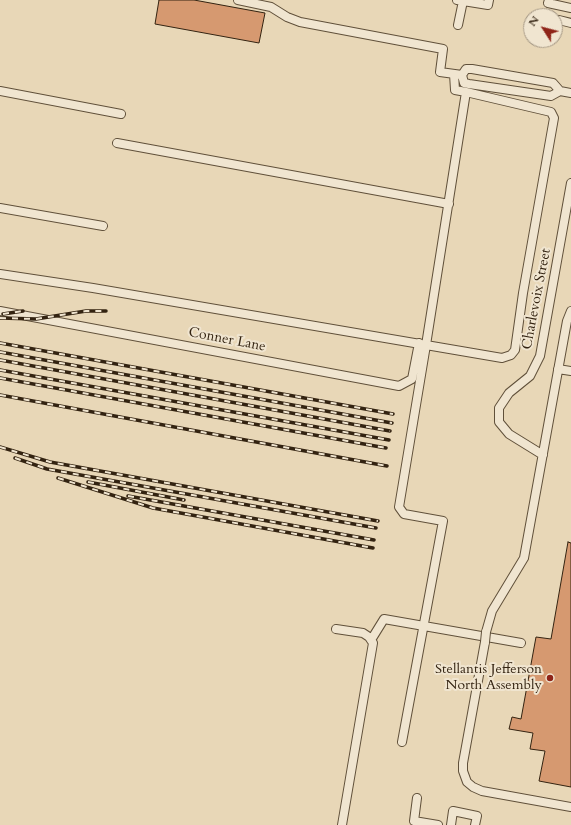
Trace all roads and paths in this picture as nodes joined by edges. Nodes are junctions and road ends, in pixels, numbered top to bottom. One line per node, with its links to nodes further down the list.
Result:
1 (238, 0): 7 (street)
2 (489, 0): 4 (street)
3 (549, 0): 5 (street)
4 (460, 1): 6 (street)
5 (571, 8)
6 (458, 25)
7 (458, 75): 9 (street); 9 (street); 10 (street)
8 (0, 91): 12 (street)
9 (560, 91): 11 (street)
10 (466, 92): 15 (street); 21 (street)
11 (571, 93)
12 (121, 114)
13 (116, 143): 15 (street)
14 (571, 183): 24 (street, Charlevoix Street)
15 (449, 204): 21 (street)
16 (0, 208): 17 (street)
17 (103, 226)
18 (0, 274): 21 (street)
19 (0, 311): 21 (street, Conner Lane)
20 (570, 315): 22 (street)
21 (423, 344): 25 (street)
22 (558, 369): 23 (street); 24 (street)
23 (571, 372)
24 (543, 455): 31 (street, bridge)
25 (423, 626): 27 (street); 28 (street); 29 (street)
26 (336, 629): 27 (street)
27 (371, 640): 33 (street)
28 (521, 643)
29 (402, 742)
30 (417, 798): 32 (street)
31 (571, 806)
32 (413, 823): 34 (street)
33 (342, 825)
34 (433, 825)
35 (451, 825): 36 (street)
36 (475, 825)

